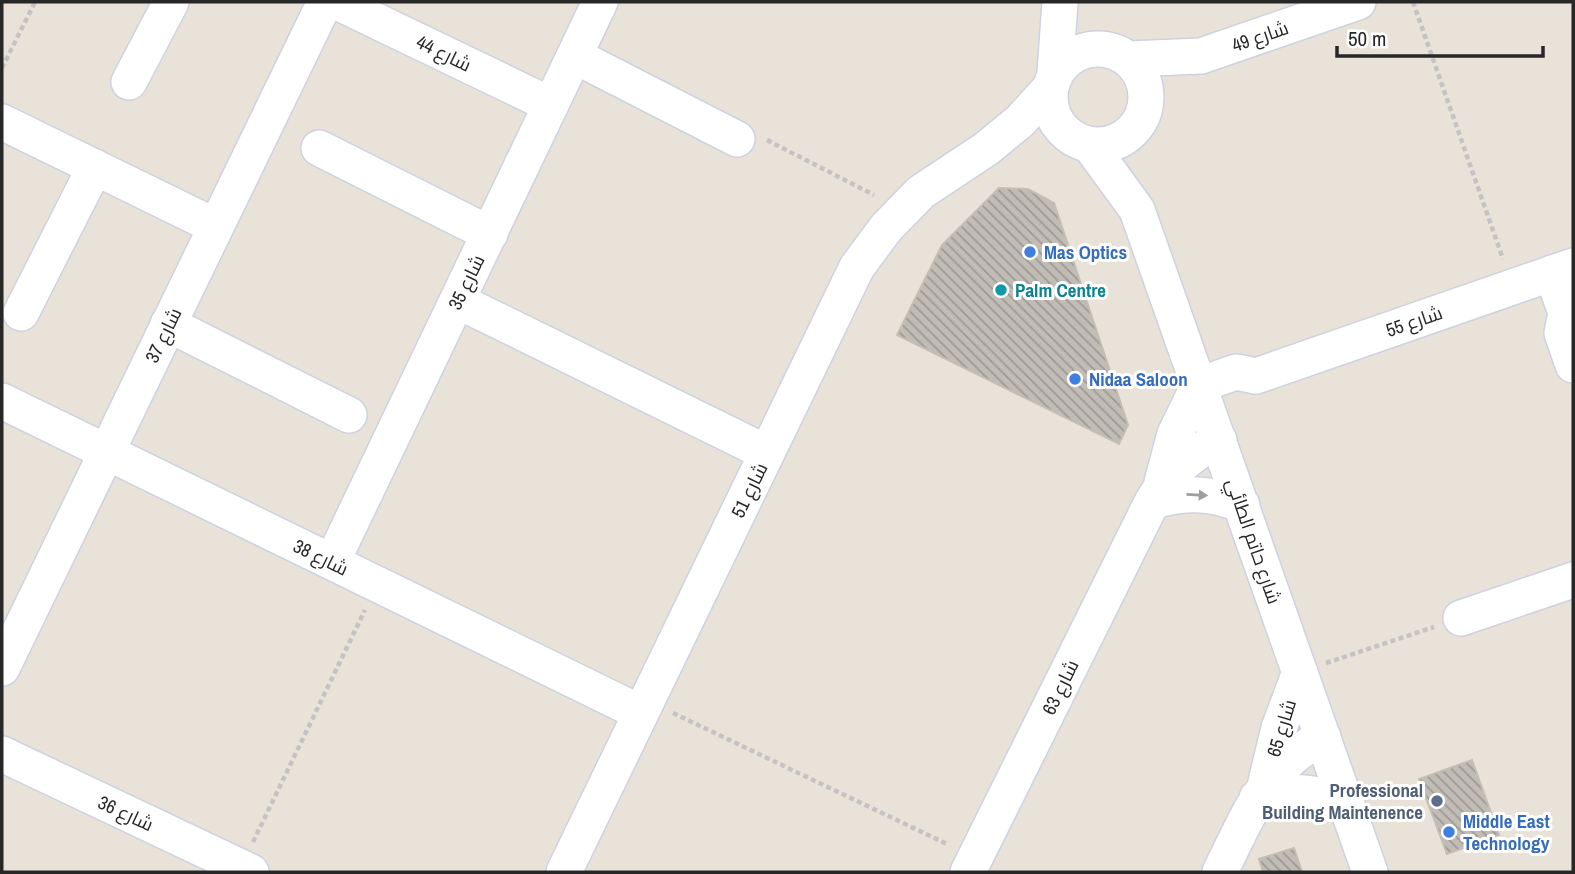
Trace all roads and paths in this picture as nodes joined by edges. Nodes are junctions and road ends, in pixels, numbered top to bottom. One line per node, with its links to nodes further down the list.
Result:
1 (35, 2): 14 (path)
2 (171, 2): 16 (street)
3 (325, 2): 27 (street, شارع 37)
4 (337, 2): 10 (street, شارع 44)
5 (600, 2): 12 (street, شارع 35)
6 (1060, 2): 15 (street)
7 (1071, 2): 11 (street)
8 (1358, 2): 13 (street, شارع 49)
9 (1413, 2): 29 (path)
10 (381, 11): 17 (street, شارع 44)
11 (1118, 54): 13 (street, شارع 49); 15 (street); 18 (street)
12 (575, 56): 17 (street, شارع 35); 20 (street)
13 (1201, 56): 18 (street, شارع 49)
14 (2, 68)
15 (1052, 81): 21 (street); 23 (street, شارع 51)
16 (129, 82)
17 (551, 105): 28 (street, شارع 35)
18 (1142, 117): 21 (street); 26 (street, شارع حاتم الطائي)
19 (2, 122): 24 (street)
20 (737, 139): 25 (path)
21 (1081, 141): 23 (street, شارع 51); 26 (street, شارع حاتم الطائي)
22 (319, 148): 28 (street)
23 (986, 149): 25 (street, شارع 51)
24 (95, 167): 27 (street); 31 (street)
25 (902, 210): 39 (street, شارع 51)
26 (1138, 210): 34 (street, شارع حاتم الطائي)
27 (215, 226): 32 (street, شارع 37)
28 (490, 234): 30 (street, شارع 35)
29 (1542, 277): 33 (street); 34 (street, شارع 55)
30 (458, 301): 39 (street); 42 (street, شارع 35)
31 (21, 313)
32 (168, 324): 36 (street); 38 (street, شارع 37)
33 (1568, 349)
34 (1203, 396): 37 (street, شارع حاتم الطائي); 40 (street, شارع 63)
35 (2, 401): 38 (street, شارع 38)
36 (349, 415)
37 (1219, 440): 40 (street, شارع 63); 41 (street, شارع حاتم الطائي)
38 (107, 452): 42 (street, شارع 38); 46 (street, شارع 37)
39 (766, 453): 48 (street, شارع 51)
40 (1156, 495): 41 (street, one-way to 41); 53 (street, شارع 63)
41 (1242, 505): 47 (street, شارع حاتم الطائي)
42 (332, 562): 44 (street, شارع 38)
43 (1573, 580): 45 (street)
44 (378, 584): 48 (street, شارع 38); 54 (path)
45 (1461, 618): 47 (path)
46 (2, 668)
47 (1300, 672): 49 (street, شارع حاتم الطائي); 51 (street, شارع 65)
48 (644, 707): 53 (path); 55 (street, شارع 51)
49 (1323, 737): 51 (street, شارع 65); 52 (street, شارع حاتم الطائي)
50 (2, 754): 54 (street, شارع 36)
51 (1261, 792): 52 (street); 56 (street, شارع 65)
52 (1347, 804): 57 (street, شارع حاتم الطائي)
53 (972, 865)
54 (246, 870)
55 (564, 872)
56 (1220, 872)
57 (1370, 872)

